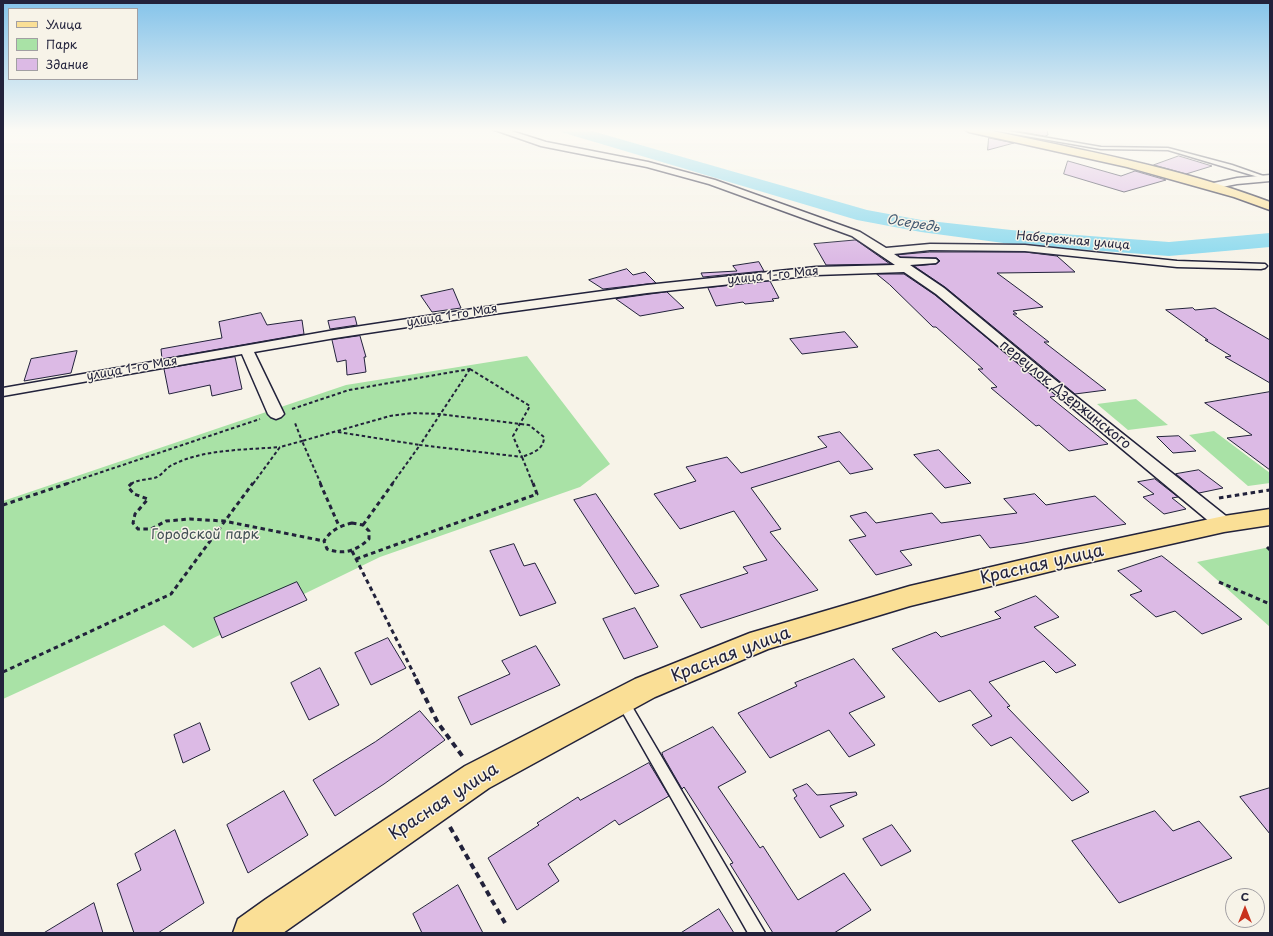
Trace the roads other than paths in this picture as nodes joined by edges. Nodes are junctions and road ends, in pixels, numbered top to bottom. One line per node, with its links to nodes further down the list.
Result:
1 (677, 173): 7 (street)
2 (1162, 173): 5 (main road)
3 (1251, 173): 4 (lane)
4 (1268, 178): 5 (street)
5 (1212, 186): 6 (main road)
6 (1268, 205)
7 (883, 252): 9 (street); 10 (street, Набережная улица)
8 (932, 261): 9 (street, улица 1-го Мая)
9 (901, 265): 11 (street, улица 1-го Мая); 15 (street, переулок Дзержинского)
10 (1261, 266)
11 (246, 349): 12 (street, улица 1-го Мая); 13 (street)
12 (3, 392)
13 (276, 414)
14 (1270, 517): 15 (main road, Красная улица)
15 (1224, 524): 16 (main road, Красная улица)
16 (622, 700): 17 (main road, Красная улица); 18 (lane)
17 (252, 933)
18 (757, 933)

